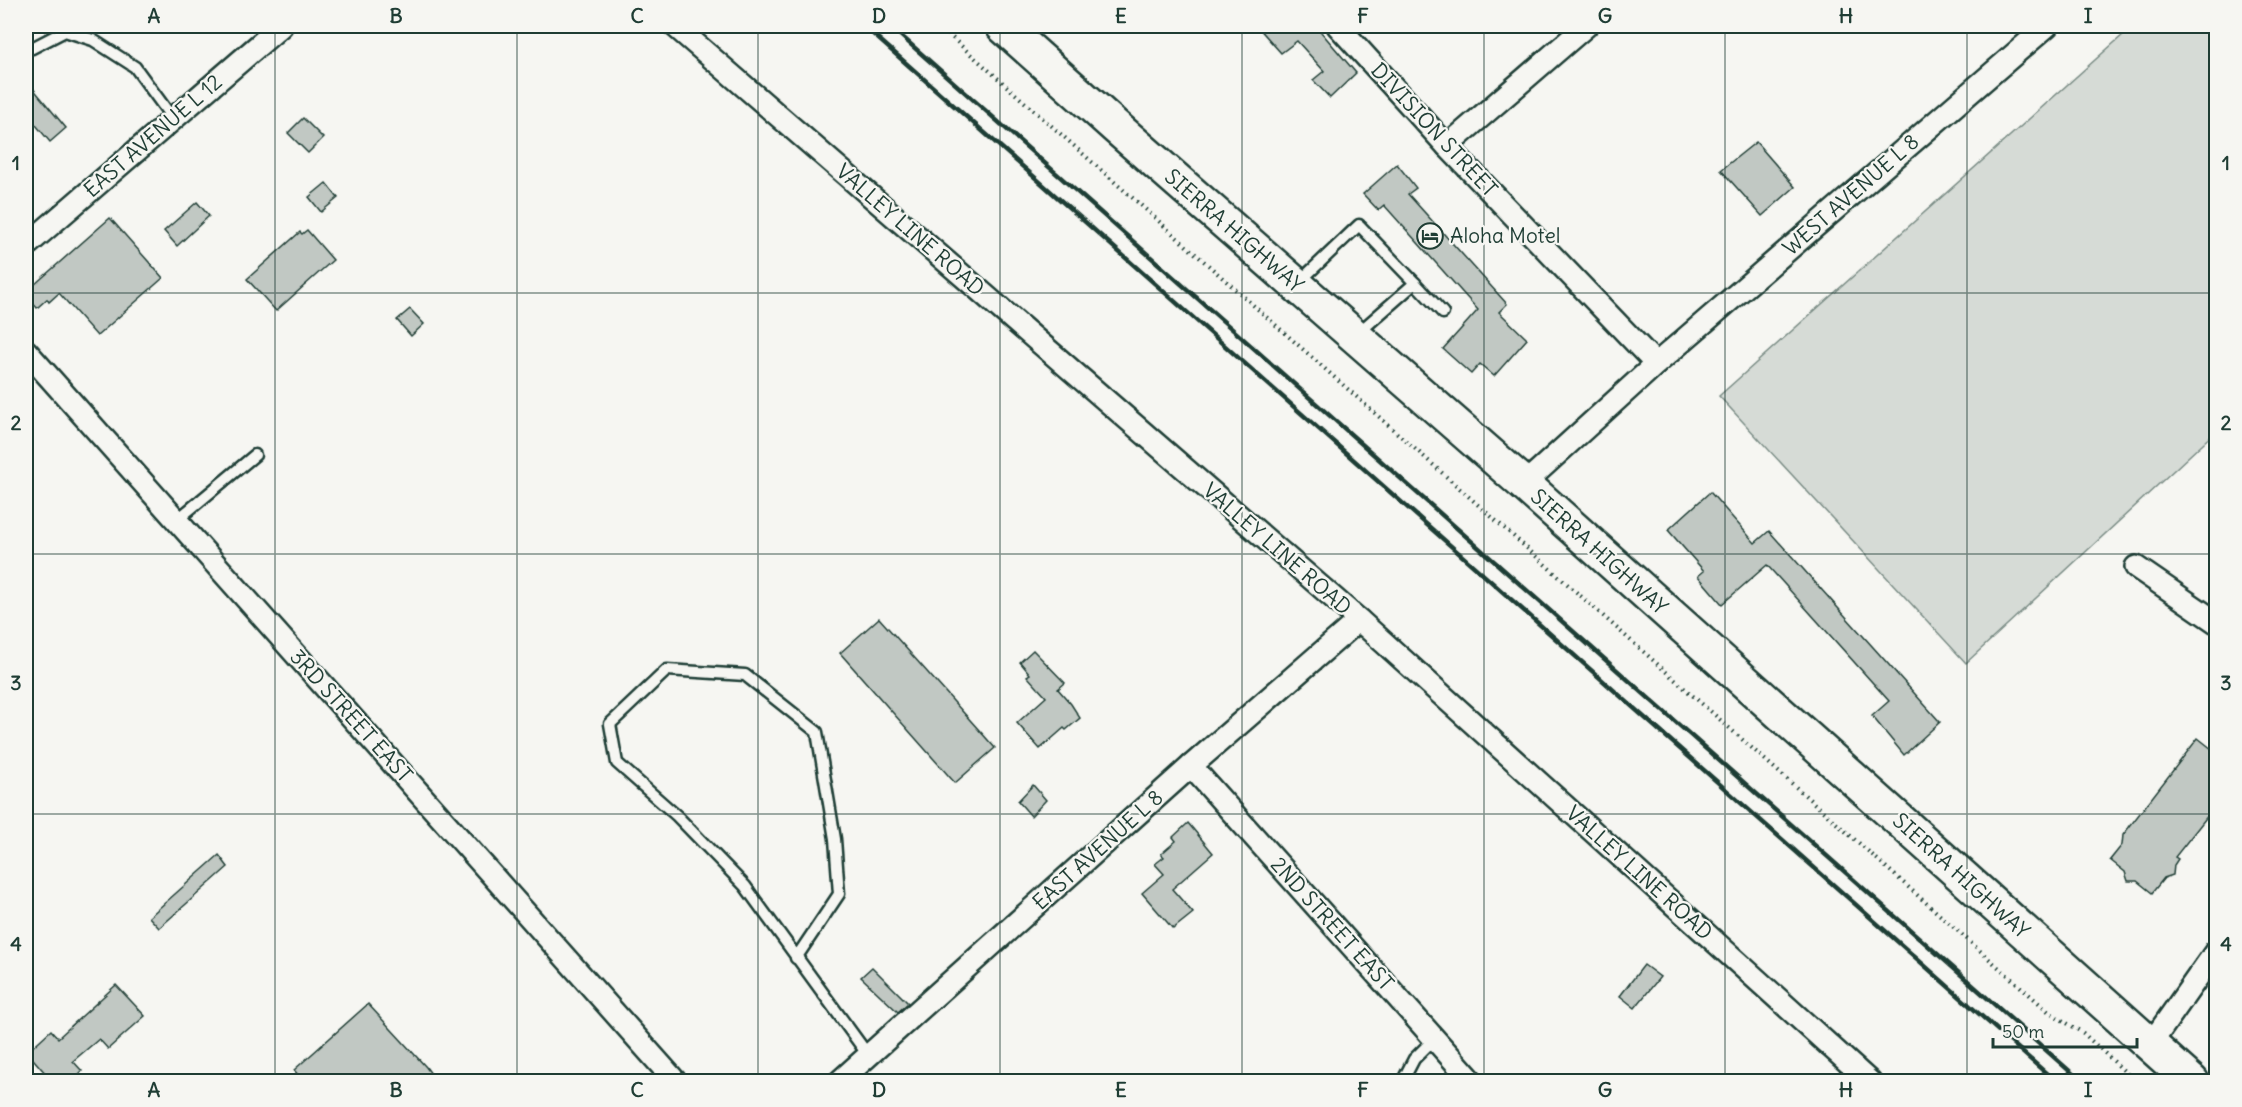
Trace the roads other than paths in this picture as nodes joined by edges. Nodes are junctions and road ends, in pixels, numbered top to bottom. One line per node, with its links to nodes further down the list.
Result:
1 (281, 26): 8 (street, EAST AVENUE L 12)
2 (675, 26): 21 (street, VALLEY LINE ROAD)
3 (1003, 26): 12 (main road, SIERRA HIGHWAY)
4 (1338, 26): 9 (street, DIVISION STREET)
5 (1586, 26): 9 (street)
6 (2047, 26): 16 (street, WEST AVENUE L 8)
7 (32, 48): 8 (lane)
8 (173, 119): 10 (street, EAST AVENUE L 12)
9 (1447, 146): 16 (street, DIVISION STREET)
10 (26, 246)
11 (1415, 283): 12 (lane); 13 (lane); 14 (lane)
12 (1296, 285): 14 (main road, SIERRA HIGHWAY)
13 (1443, 313)
14 (1355, 337): 18 (main road, SIERRA HIGHWAY)
15 (26, 351): 19 (street, 3RD STREET EAST)
16 (1656, 364): 18 (street)
17 (255, 455): 19 (lane)
18 (1524, 484): 27 (main road, SIERRA HIGHWAY)
19 (177, 520): 29 (street, 3RD STREET EAST)
20 (2136, 567): 22 (street)
21 (1359, 620): 23 (street, EAST AVENUE L 8); 33 (street, VALLEY LINE ROAD)
22 (2217, 622)
23 (1191, 766): 26 (street, 2ND STREET EAST); 28 (street, EAST AVENUE L 8)
24 (2217, 951): 27 (street)
25 (796, 958): 25 (lane); 28 (lane)
26 (1435, 1038): 31 (lane); 32 (street, 2ND STREET EAST)
27 (2151, 1045): 34 (main road, SIERRA HIGHWAY)
28 (868, 1055): 30 (street, EAST AVENUE L 8)
29 (676, 1082)
30 (838, 1082)
31 (1402, 1082)
32 (1473, 1082)
33 (1870, 1082)
34 (2192, 1082)

